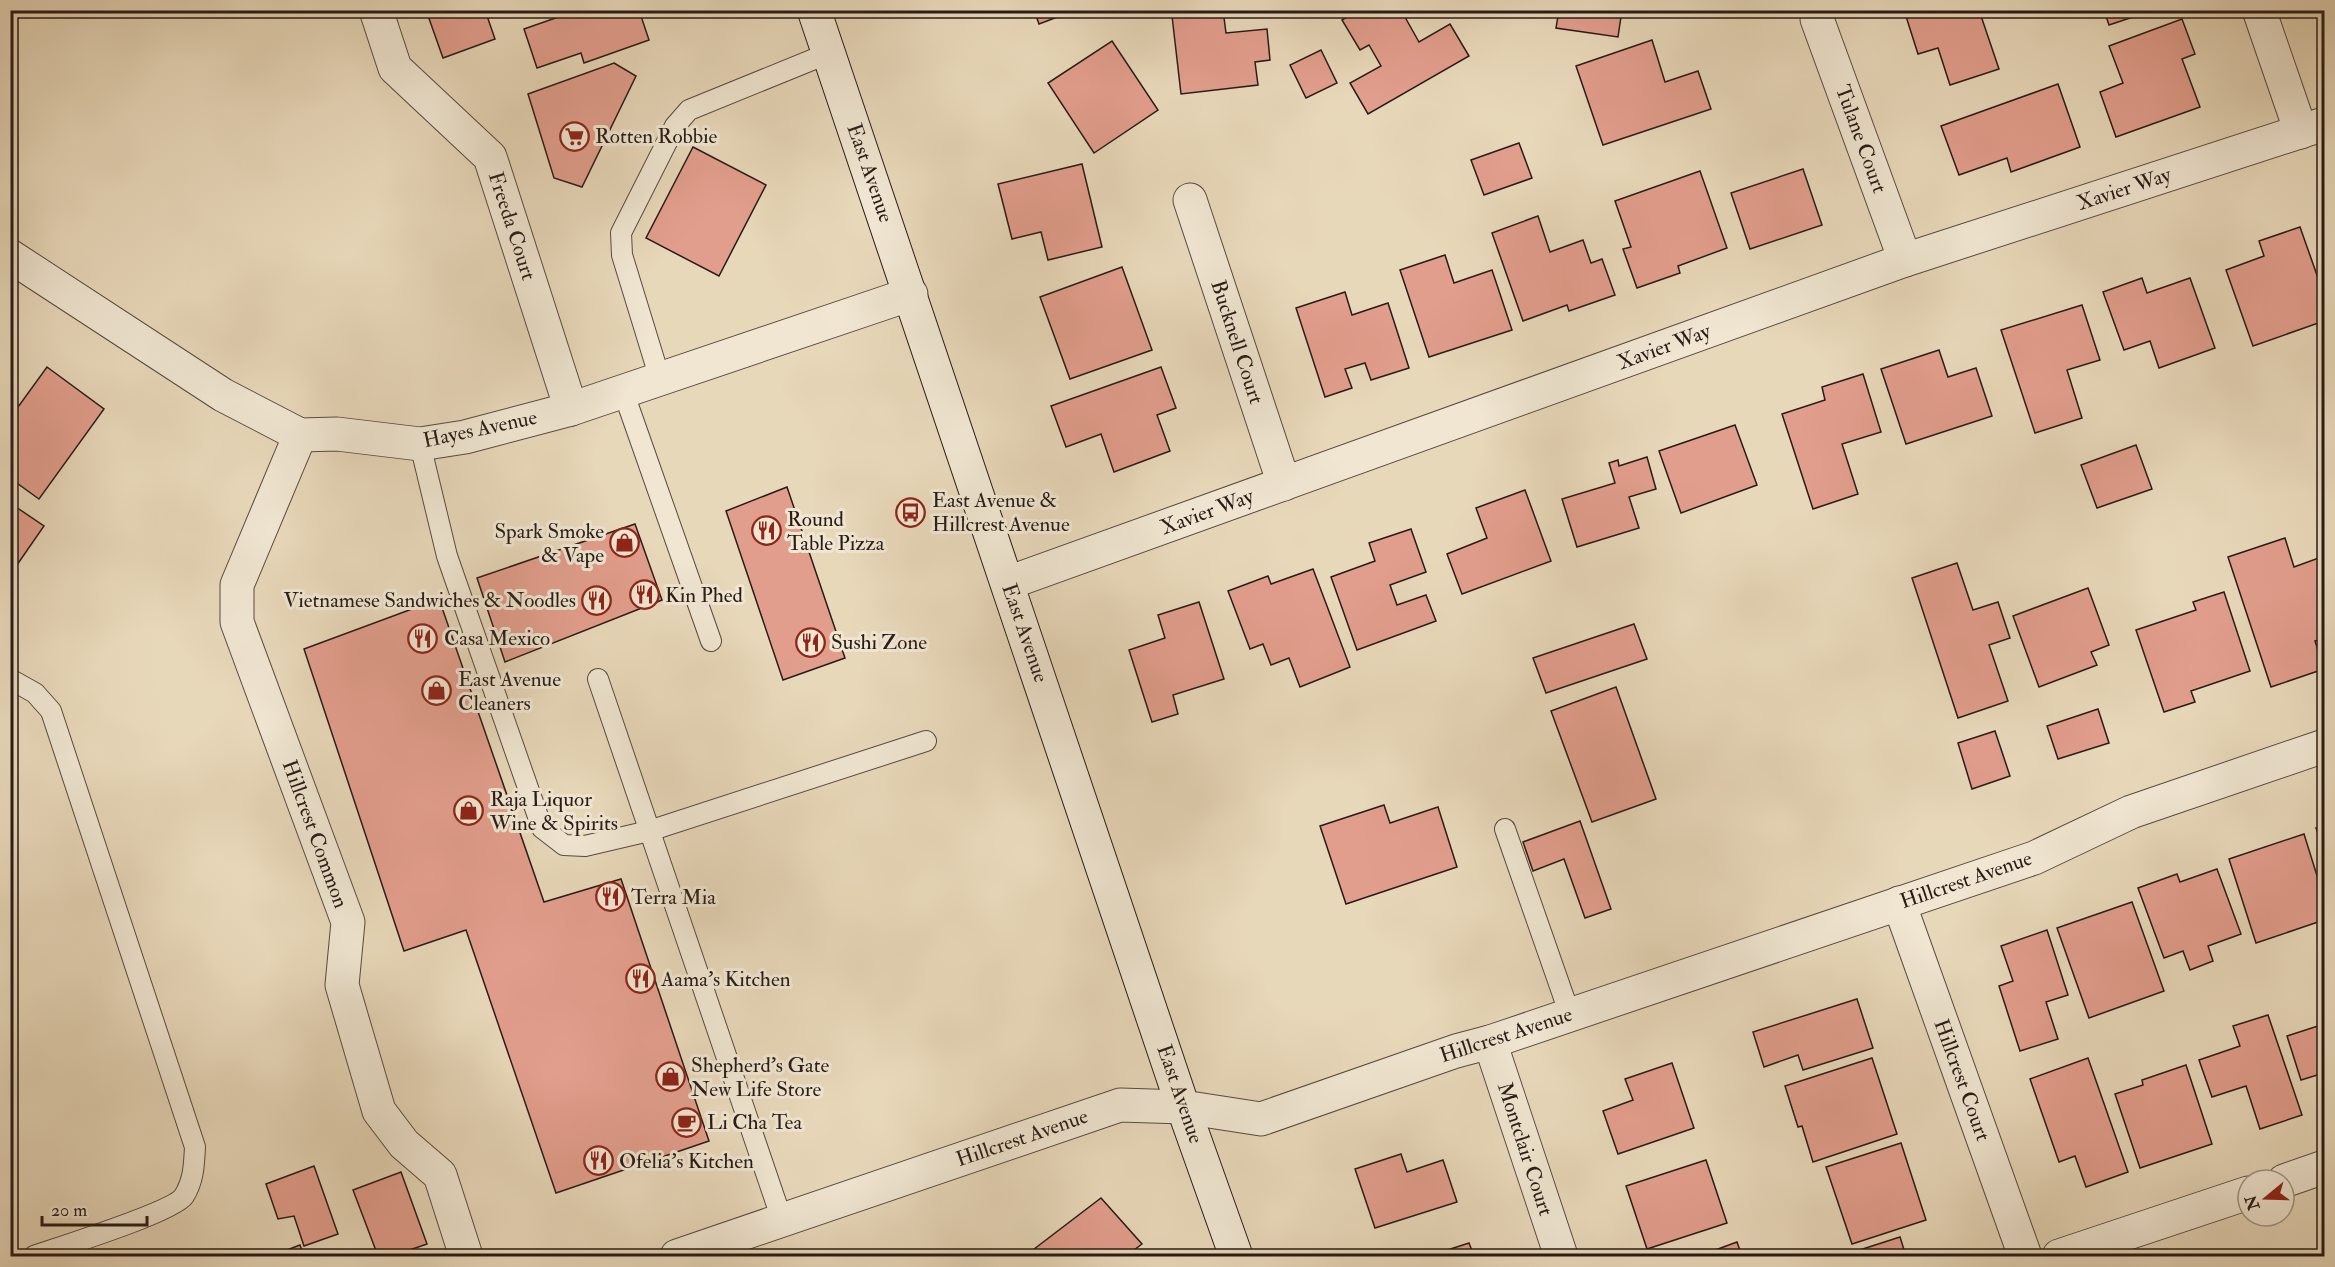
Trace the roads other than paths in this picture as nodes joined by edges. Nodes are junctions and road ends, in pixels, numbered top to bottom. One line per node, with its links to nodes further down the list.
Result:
1 (376, 10): 13 (street, Freeda Court)
2 (814, 10): 5 (street, East Avenue)
3 (2259, 10): 6 (street)
4 (1817, 19): 8 (street, Tulane Court)
5 (829, 53): 10 (street, East Avenue); 11 (lane)
6 (2313, 128): 8 (street, Xavier Way)
7 (1190, 201): 16 (street, Bucknell Court)
8 (1905, 260): 16 (street, Xavier Way)
9 (15, 269): 14 (street, Hayes Avenue)
10 (911, 294): 11 (street, Hayes Avenue); 17 (street, East Avenue)
11 (660, 379): 12 (street, Hayes Avenue)
12 (623, 391): 13 (street, Hayes Avenue); 18 (lane)
13 (571, 409): 15 (street, Hayes Avenue)
14 (300, 435): 15 (street, Hayes Avenue); 34 (street, Hillcrest Common)
15 (420, 444): 24 (lane)
16 (1284, 484): 17 (street, Xavier Way)
17 (1008, 583): 28 (street, East Avenue)
18 (711, 641)
19 (10, 679): 33 (lane)
20 (598, 679): 24 (lane)
21 (926, 741): 24 (lane)
22 (2325, 746): 25 (street, Hillcrest Avenue)
23 (1505, 829): 26 (lane)
24 (649, 831): 32 (lane)
25 (1899, 903): 26 (street, Hillcrest Avenue); 38 (street, Hillcrest Court)
26 (1570, 1015): 27 (street, Hillcrest Avenue)
27 (1490, 1042): 28 (street, Hillcrest Avenue); 37 (street, Montclair Court)
28 (1183, 1107): 32 (street, Hillcrest Avenue); 36 (street, East Avenue)
29 (2325, 1167): 30 (street)
30 (2296, 1177)
31 (2236, 1197): 39 (street)
32 (782, 1220): 35 (street, Hillcrest Avenue)
33 (34, 1257)
34 (466, 1257)
35 (676, 1257)
36 (1236, 1257)
37 (1561, 1257)
38 (2025, 1257)
39 (2059, 1257)

